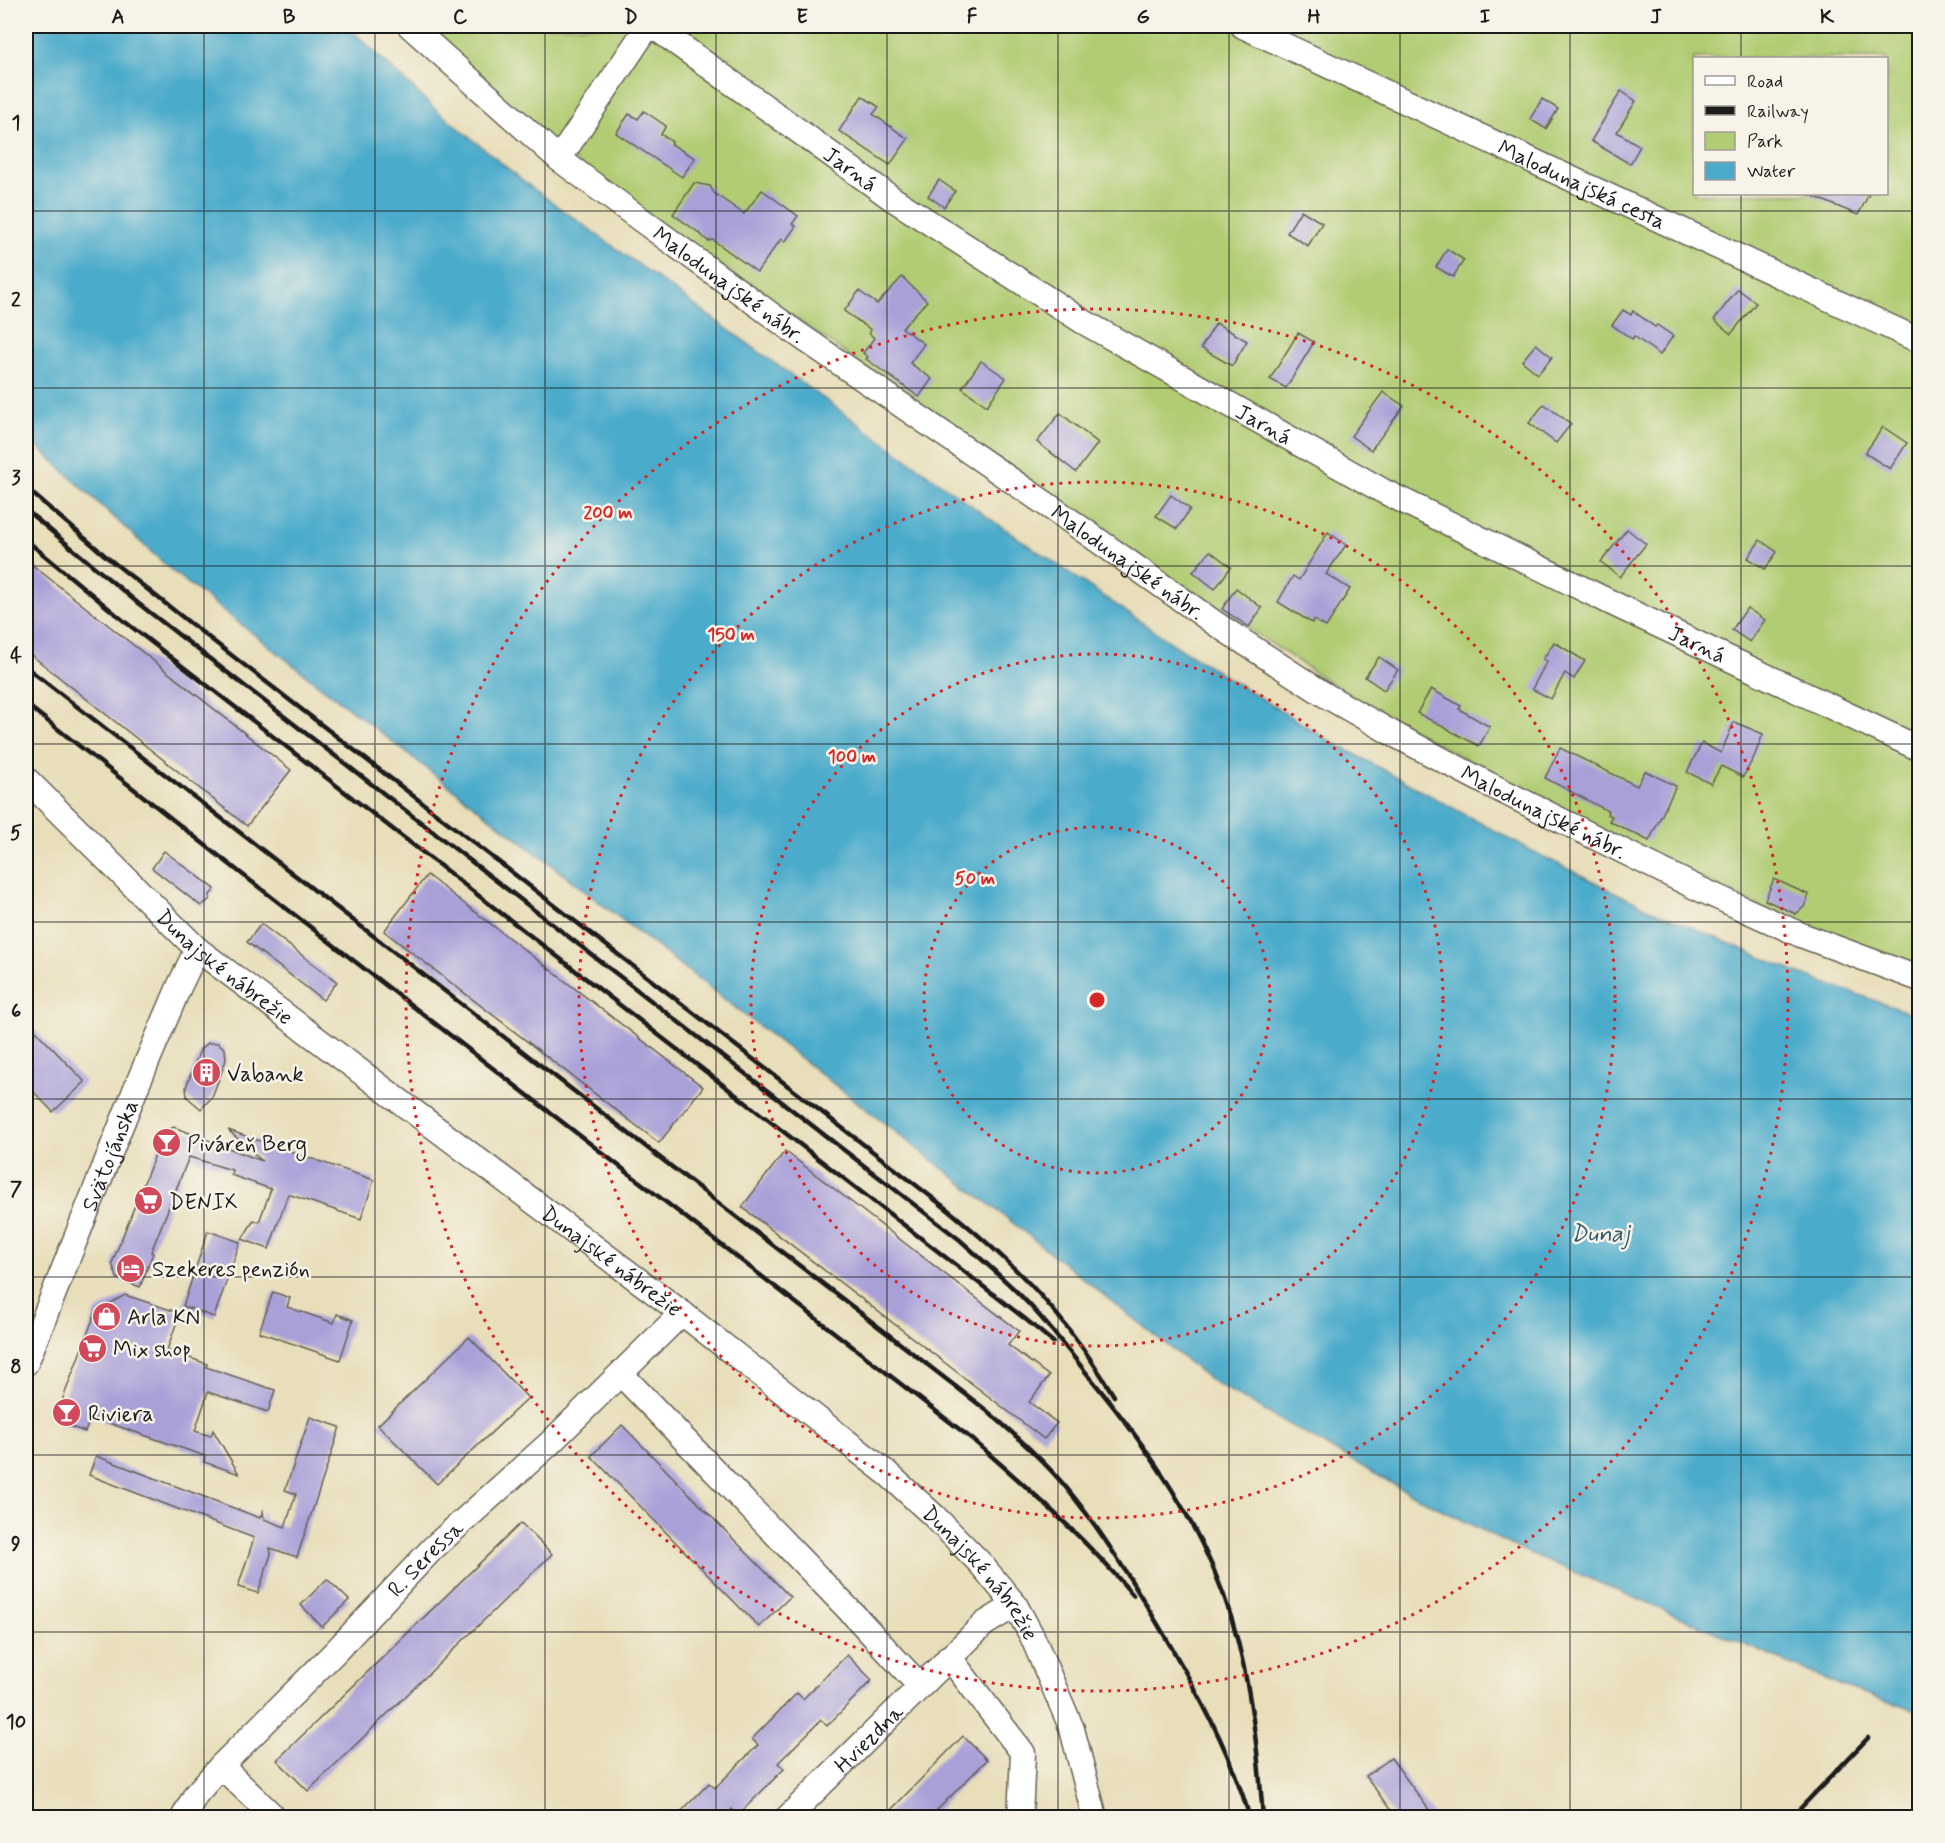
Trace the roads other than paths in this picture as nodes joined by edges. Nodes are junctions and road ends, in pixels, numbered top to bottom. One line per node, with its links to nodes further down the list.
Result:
1 (410, 26): 5 (street, Malodunajské nábr.)
2 (648, 26): 5 (street)
3 (653, 26): 7 (street, Jarná)
4 (1243, 26): 6 (street, Malodunajská cesta)
5 (559, 159): 10 (street, Malodunajské nábr.)
6 (1920, 341)
7 (1920, 749)
8 (26, 779): 9 (street, Dunajské nábrežie)
9 (197, 949): 11 (street, Dunajské nábrežie); 12 (street, Svätojánska)
10 (1920, 979)
11 (681, 1313): 13 (street, R. Seressa); 14 (street, Dunajské nábrežie)
12 (26, 1363)
13 (621, 1374): 16 (street); 17 (street, R. Seressa)
14 (1015, 1605): 15 (street, Hviezdna); 22 (street, Dunajské nábrežie)
15 (949, 1657): 16 (street, Hviezdna); 21 (street)
16 (920, 1686): 20 (street, Hviezdna)
17 (221, 1766): 18 (street, R. Seressa); 19 (street)
18 (183, 1818)
19 (275, 1818)
20 (788, 1818)
21 (1020, 1818)
22 (1095, 1818)

